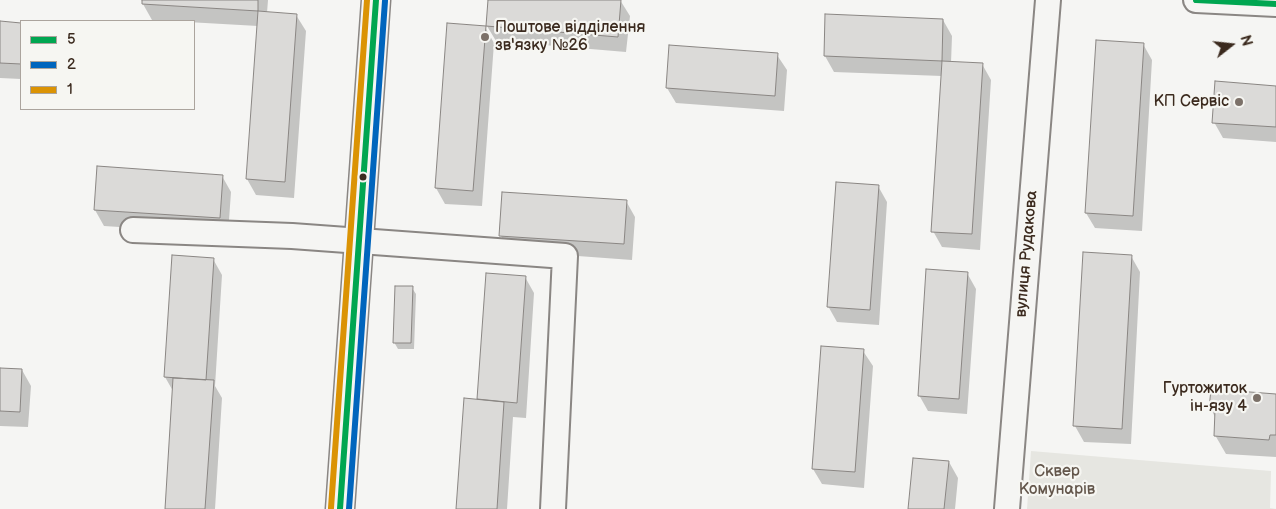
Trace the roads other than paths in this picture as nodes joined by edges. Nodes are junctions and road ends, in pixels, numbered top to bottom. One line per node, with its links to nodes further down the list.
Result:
1 (376, 0): 6 (main road)
2 (1048, 0): 9 (street, вулиця Рудакова)
3 (1196, 0): 4 (street)
4 (1276, 4)
5 (133, 230): 6 (street)
6 (359, 242): 7 (main road); 8 (street)
7 (340, 509)
8 (553, 509)
9 (1007, 509)

